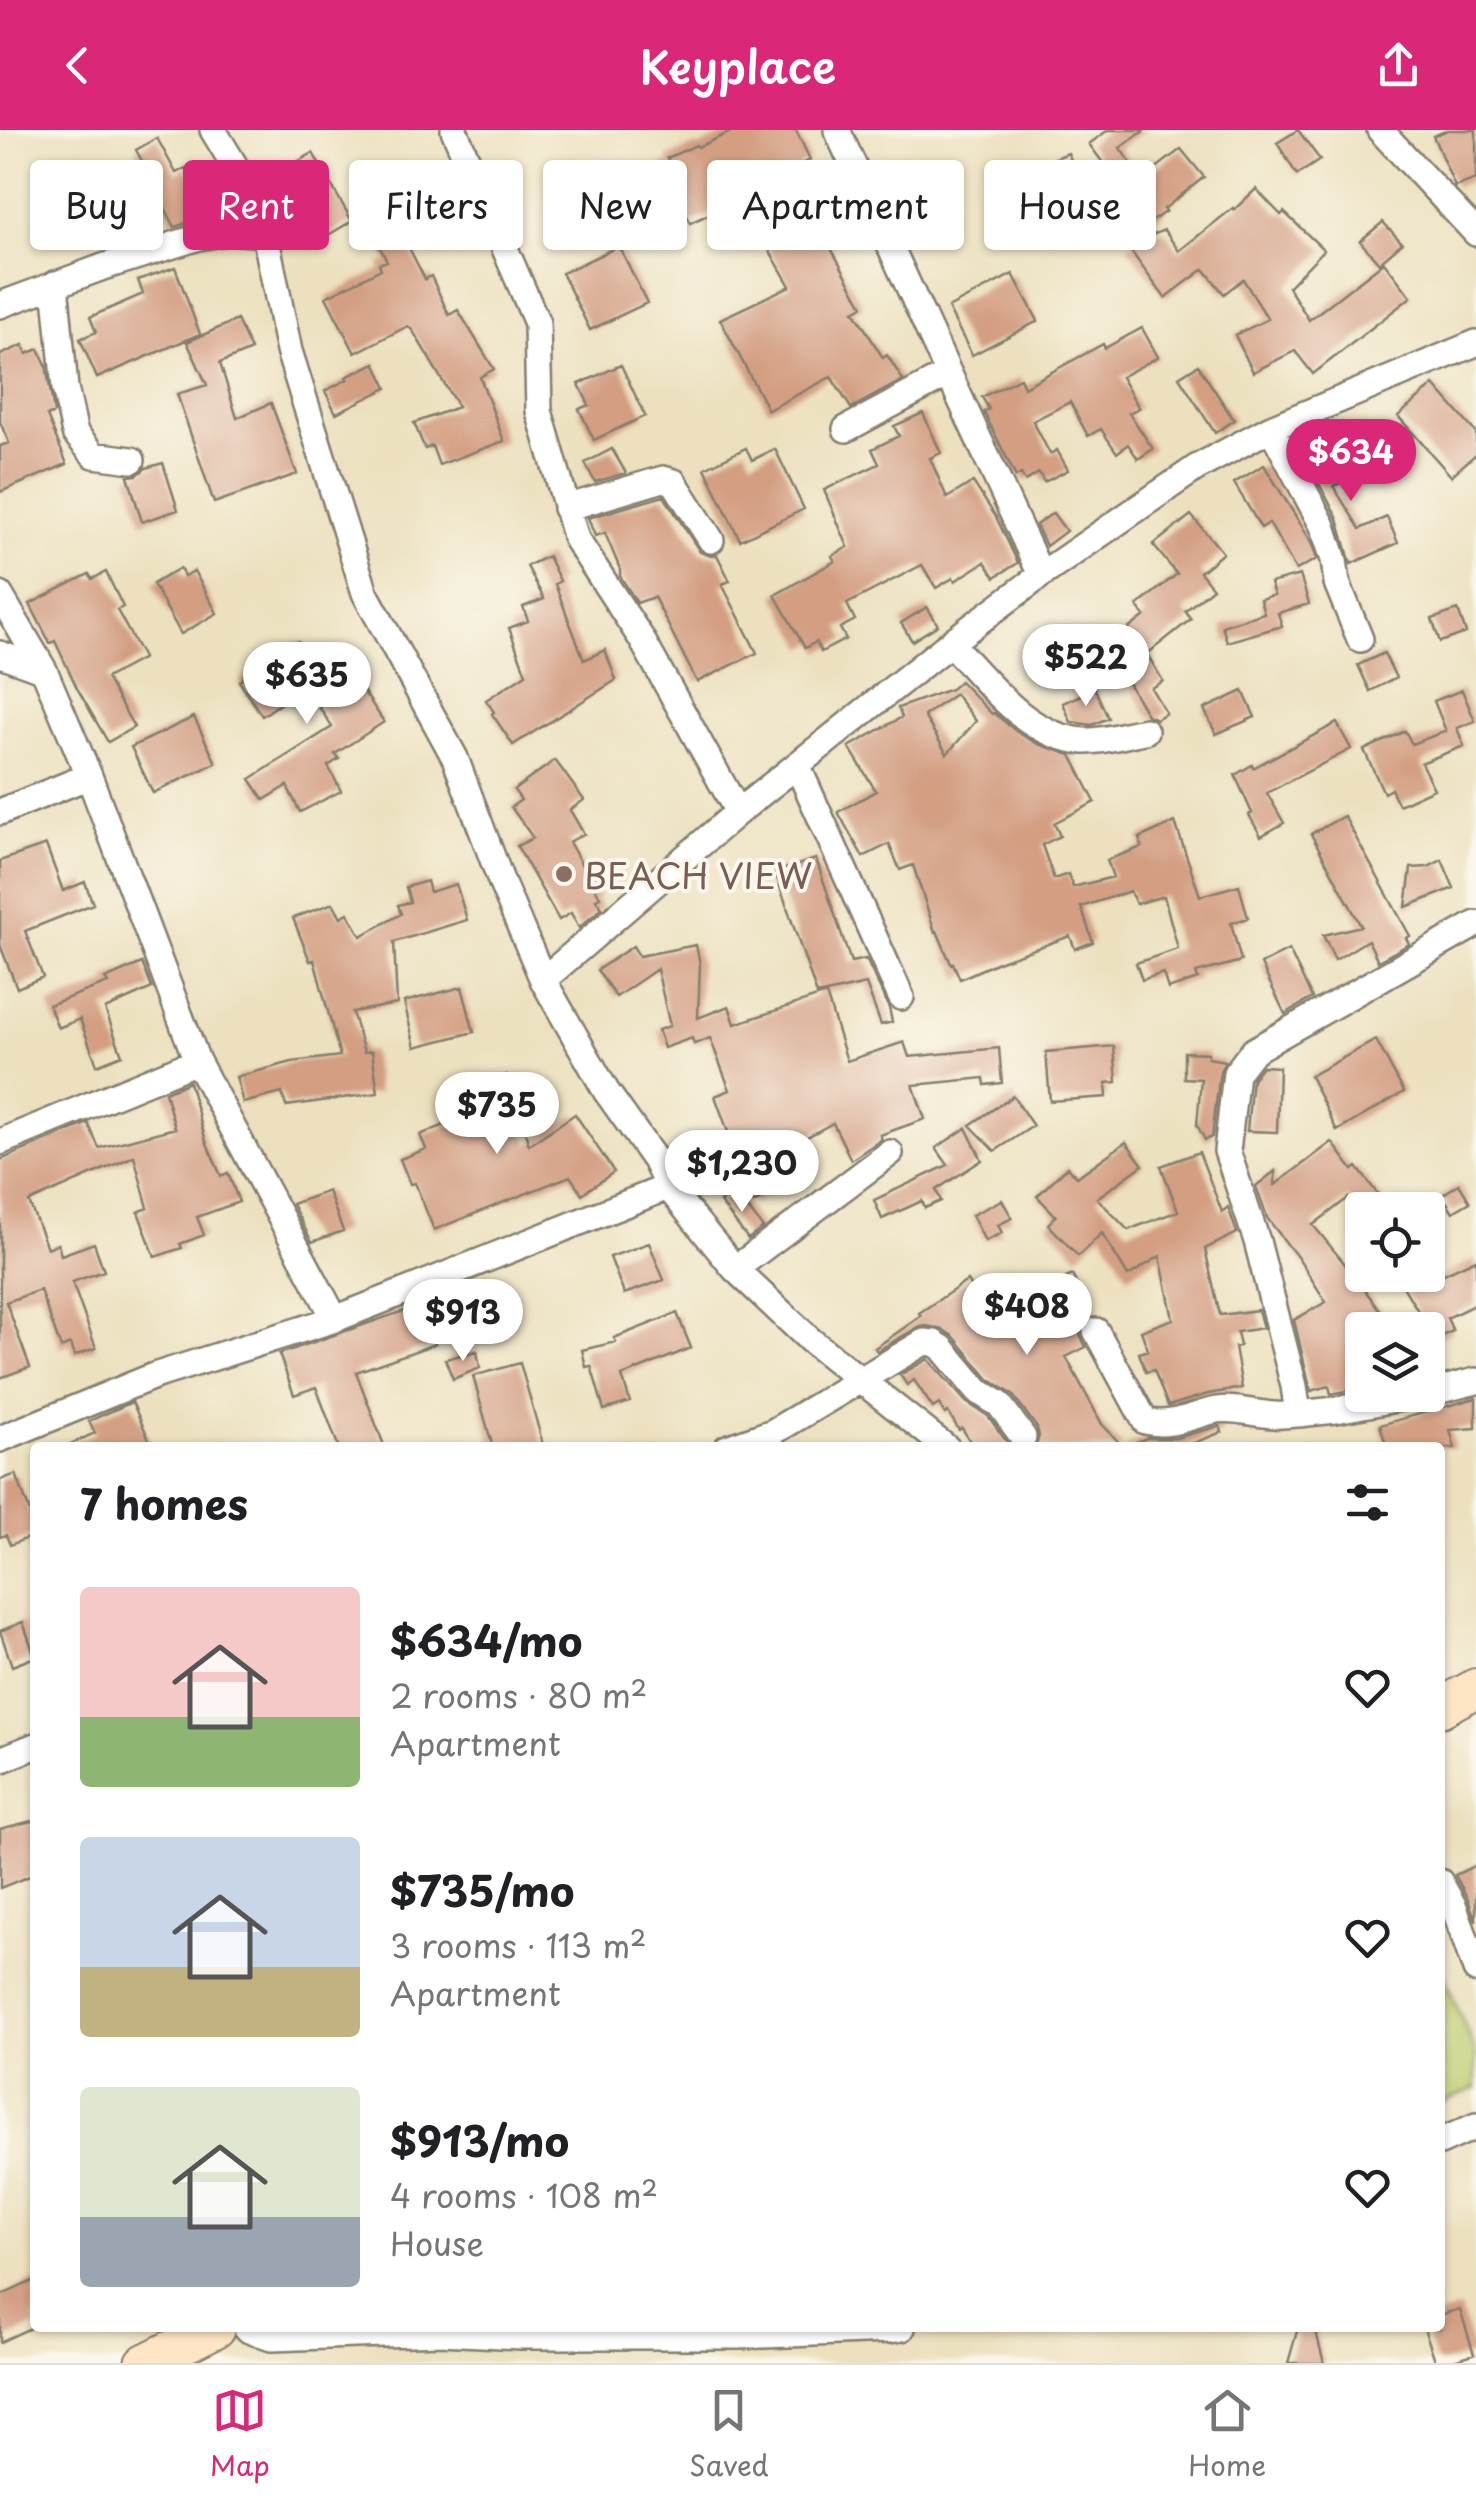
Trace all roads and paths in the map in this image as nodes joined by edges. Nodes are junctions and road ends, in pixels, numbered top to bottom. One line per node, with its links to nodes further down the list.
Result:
1 (213, 130): 5 (street)
2 (454, 130): 16 (street)
3 (837, 130): 12 (street)
4 (1380, 130): 6 (street)
5 (231, 160)
6 (1476, 233)
7 (183, 242): 9 (street)
8 (268, 250): 30 (street)
9 (55, 284): 10 (street); 15 (street)
10 (0, 305)
11 (1476, 343): 13 (street)
12 (948, 374): 14 (street); 18 (street)
13 (1271, 428): 18 (street); 20 (street)
14 (846, 429)
15 (132, 460)
16 (566, 508): 17 (street); 28 (street)
17 (711, 540)
18 (1041, 575): 21 (street)
19 (0, 595): 23 (street)
20 (1360, 639)
21 (950, 642): 24 (street); 25 (street)
22 (0, 654): 23 (street)
23 (44, 670): 26 (street)
24 (1145, 730)
25 (797, 764): 28 (street); 31 (street)
26 (88, 776): 27 (street); 32 (street)
27 (0, 812)
28 (738, 812): 30 (street)
29 (1476, 924): 43 (street)
30 (543, 980): 35 (street)
31 (901, 997)
32 (197, 1061): 33 (street); 37 (street)
33 (0, 1142)
34 (890, 1153): 36 (street)
35 (668, 1188): 36 (street); 37 (street)
36 (735, 1268): 39 (street)
37 (335, 1319): 45 (street)
38 (1096, 1330): 43 (street)
39 (859, 1380): 44 (street); 46 (street); 47 (street)
40 (1476, 1381): 41 (street)
41 (1445, 1389)
42 (1345, 1408): 43 (street)
43 (1298, 1414)
44 (1023, 1438)
45 (0, 1439)
46 (744, 1442)
47 (938, 1442)
48 (1476, 1688): 49 (street)
49 (1445, 1705)
50 (30, 1748): 51 (street)
51 (0, 1760)
52 (1445, 1891): 53 (street)
53 (1476, 1970)
54 (1476, 2126): 55 (street)
55 (1445, 2140)
56 (208, 2332): 61 (street)
57 (254, 2332): 58 (street)
58 (440, 2332)
59 (440, 2332): 60 (street)
60 (839, 2332)
61 (145, 2363)

